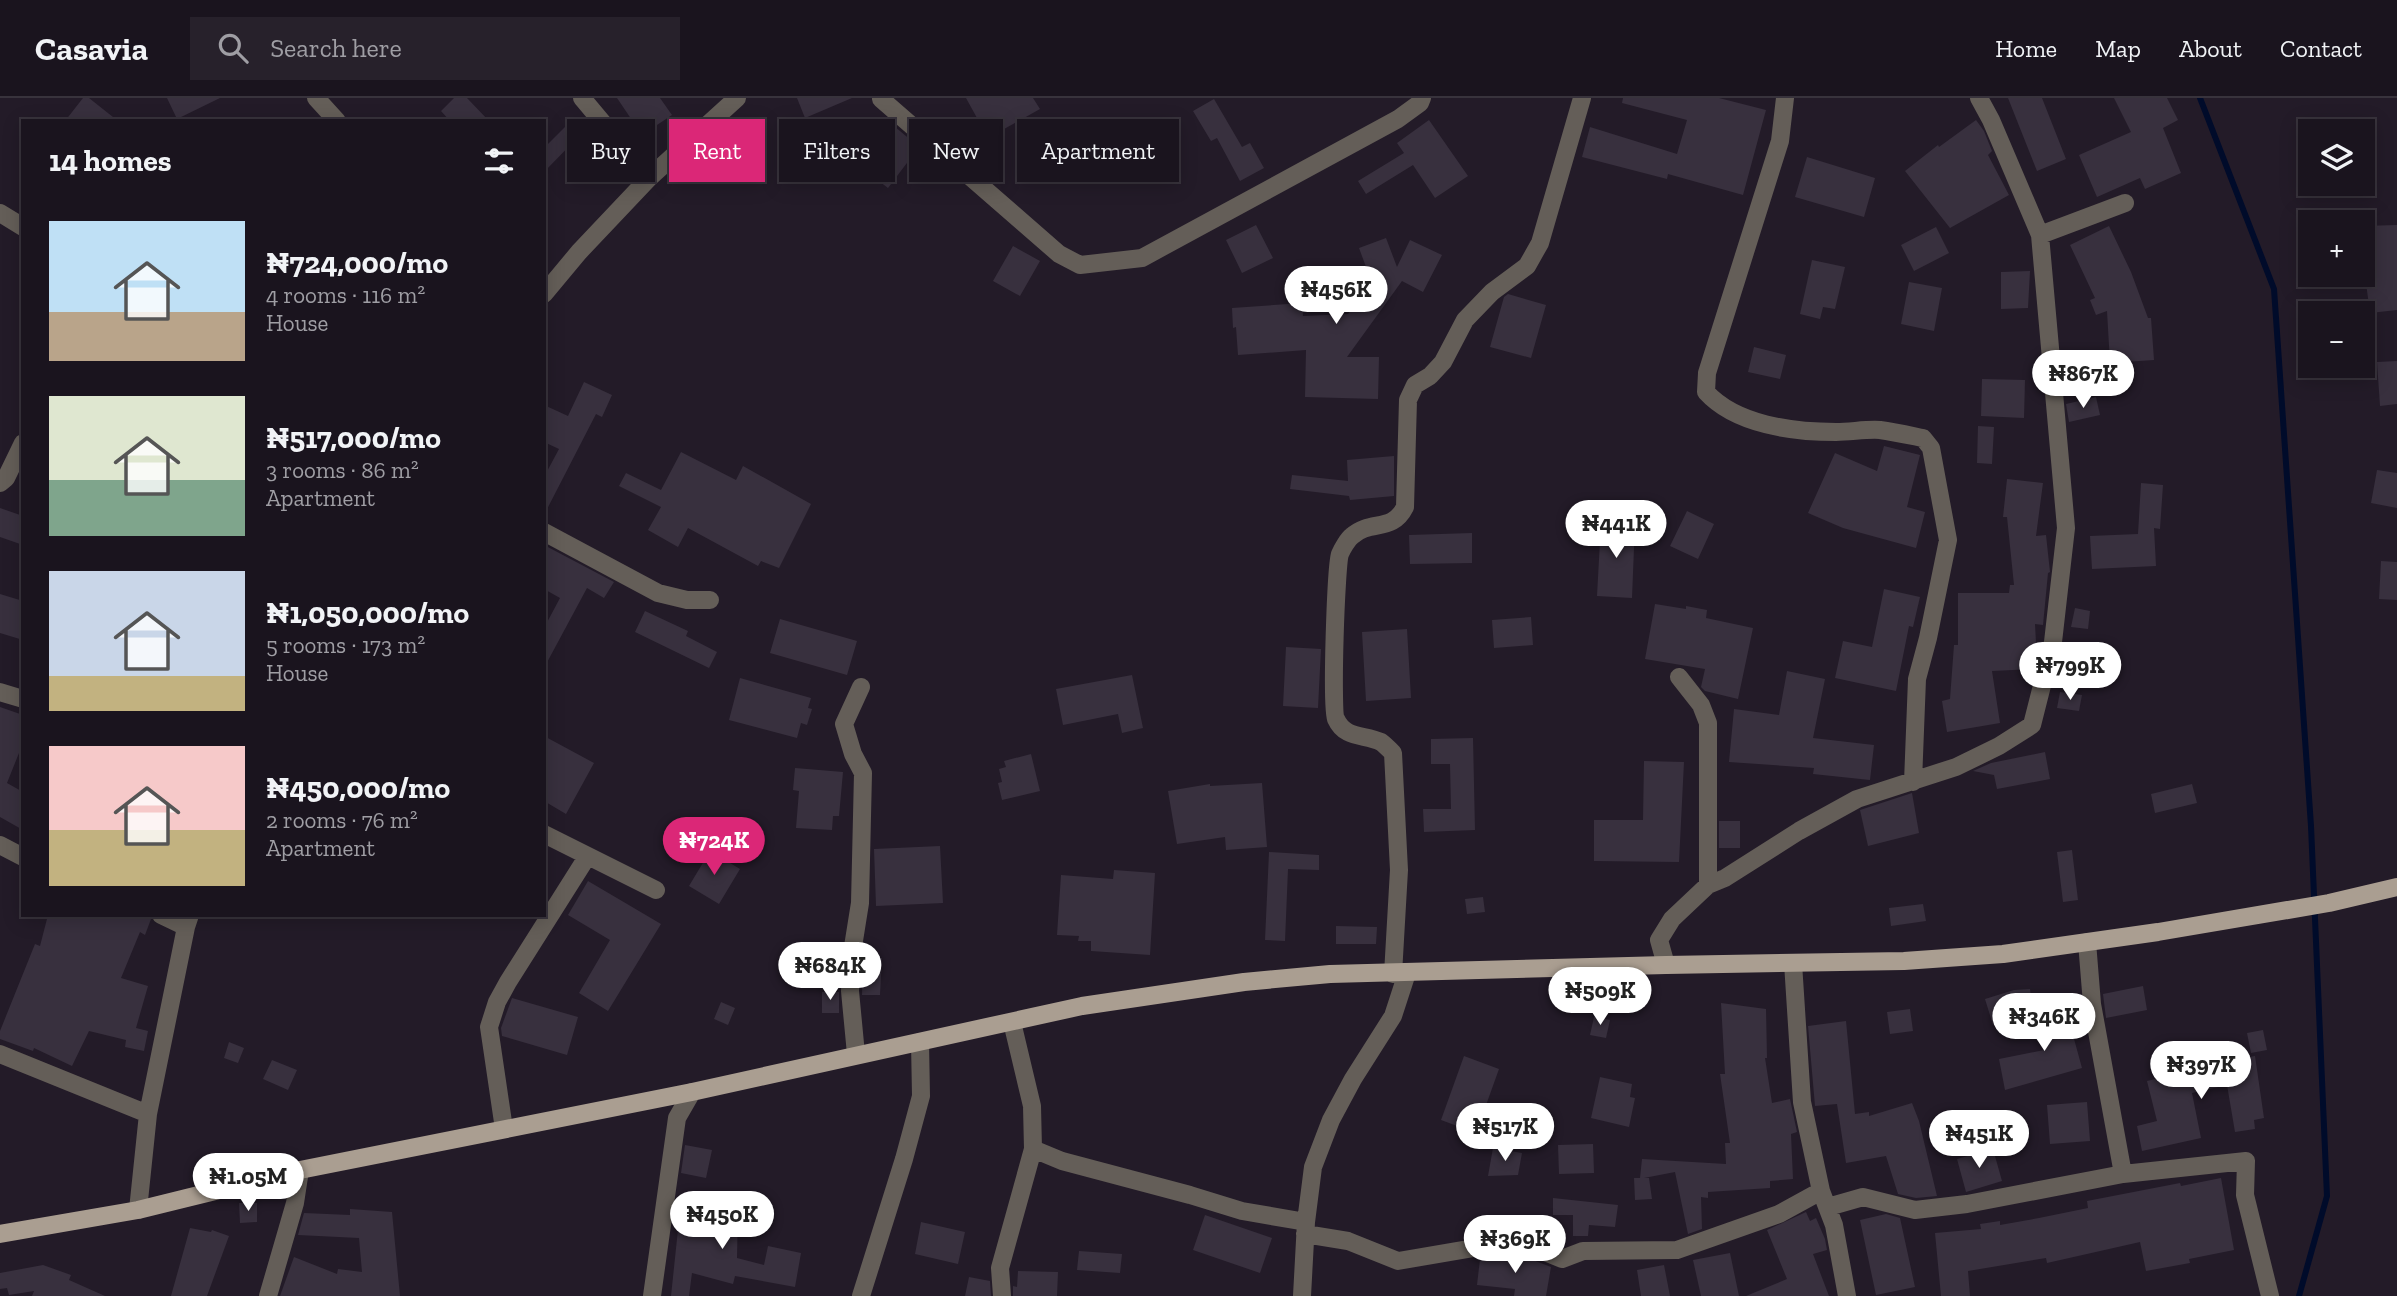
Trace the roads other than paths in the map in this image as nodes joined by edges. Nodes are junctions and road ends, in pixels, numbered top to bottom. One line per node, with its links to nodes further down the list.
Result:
1 (316, 98): 9 (street)
2 (582, 98): 10 (street)
3 (737, 98): 11 (street)
4 (1422, 98): 8 (street)
5 (1582, 98): 39 (street)
6 (1786, 98): 26 (street)
7 (1979, 98): 16 (street)
8 (881, 99)
9 (335, 119)
10 (600, 119)
11 (655, 173)
12 (645, 182): 17 (street)
13 (2125, 203): 16 (street)
14 (0, 213): 15 (street)
15 (21, 226)
16 (2040, 235): 26 (street)
17 (546, 292)
18 (21, 447): 19 (street)
19 (0, 482)
20 (546, 533): 21 (street)
21 (710, 600)
22 (1679, 677): 31 (street)
23 (861, 687): 43 (street)
24 (0, 692): 25 (street)
25 (21, 698)
26 (1913, 782): 31 (street)
27 (546, 835): 30 (street)
28 (0, 845): 29 (street)
29 (21, 856)
30 (587, 857): 33 (street); 46 (street)
31 (1708, 886): 38 (street)
32 (2397, 887): 36 (main road)
33 (656, 890)
34 (170, 917): 35 (street)
35 (188, 921): 45 (street)
36 (2087, 942): 37 (main road); 49 (street)
37 (1793, 963): 38 (main road); 50 (street)
38 (1666, 965): 39 (main road)
39 (1400, 974): 40 (main road); 52 (street)
40 (1012, 1022): 41 (main road); 47 (street)
41 (920, 1042): 43 (main road); 56 (street)
42 (0, 1054): 45 (street)
43 (856, 1054): 44 (main road)
44 (692, 1092): 46 (main road); 55 (street)
45 (148, 1114): 51 (street)
46 (504, 1129): 48 (main road)
47 (1033, 1149): 52 (street); 57 (street)
48 (300, 1170): 51 (main road); 54 (street)
49 (2123, 1174): 50 (street); 60 (street)
50 (1825, 1199): 52 (street); 59 (street)
51 (138, 1210): 53 (main road)
52 (1306, 1228): 58 (street)
53 (0, 1234)
54 (268, 1296)
55 (652, 1296)
56 (862, 1296)
57 (1002, 1296)
58 (1302, 1296)
59 (1847, 1296)
60 (2270, 1296)

